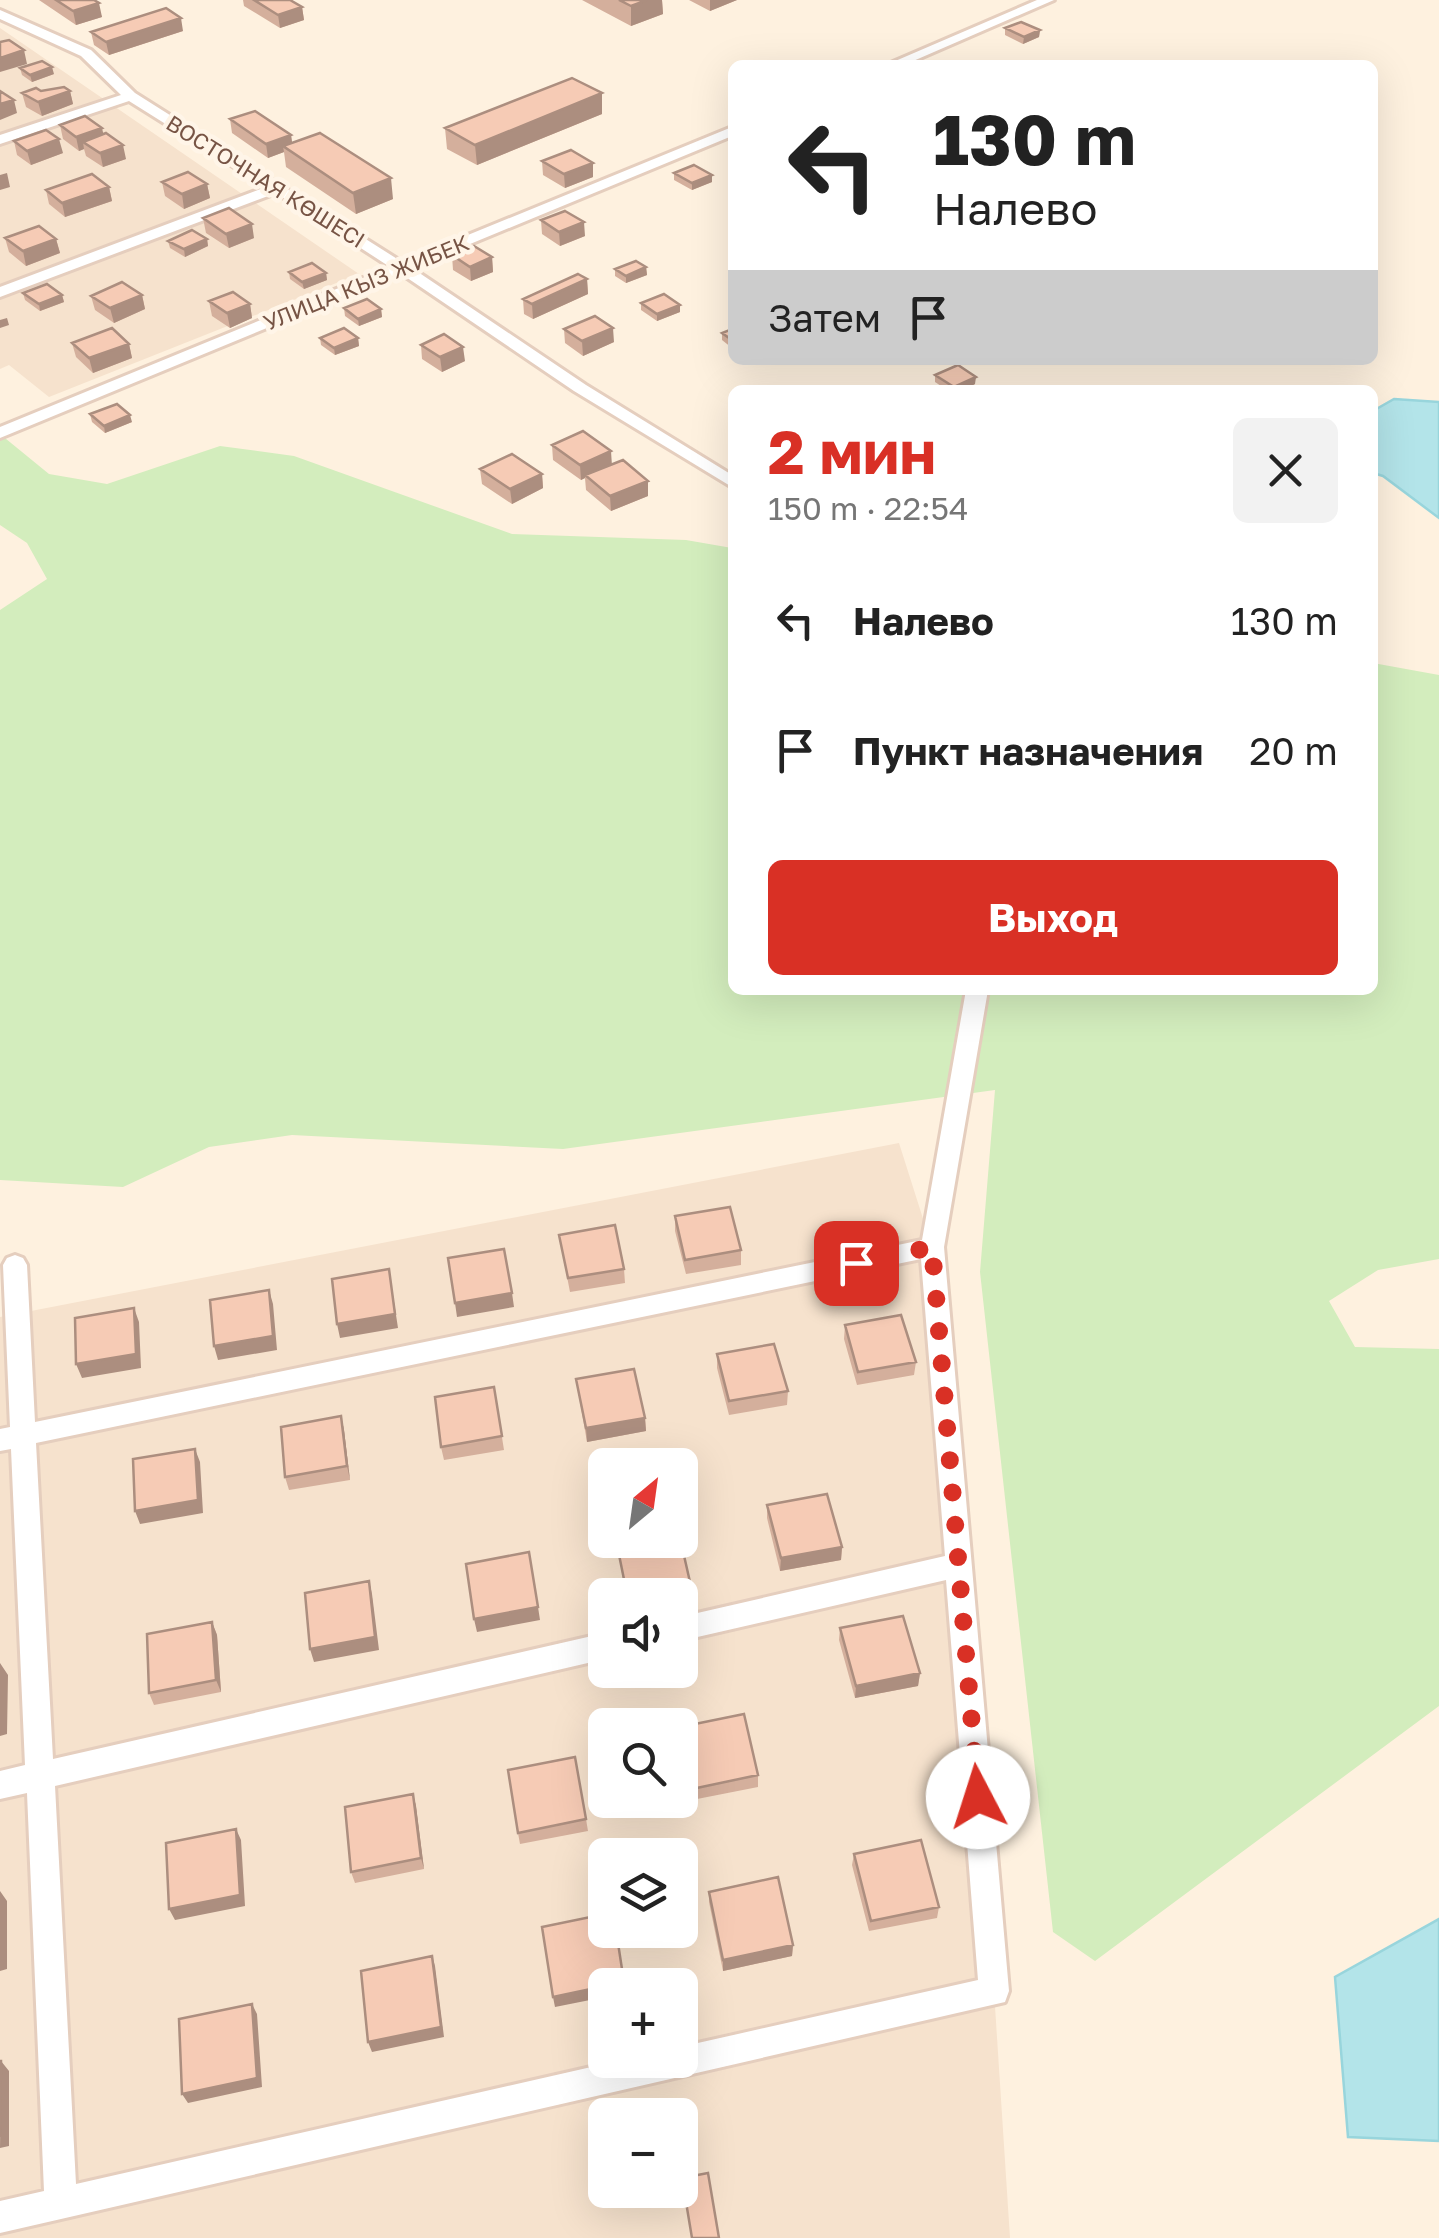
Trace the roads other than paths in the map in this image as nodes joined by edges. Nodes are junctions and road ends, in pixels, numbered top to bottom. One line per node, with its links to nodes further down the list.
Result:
1 (1048, 0): 3 (street)
2 (0, 15): 4 (street, ВОСТОЧНАЯ КӨШЕСІ)
3 (905, 60)
4 (130, 96): 6 (street); 7 (street, ВОСТОЧНАЯ КӨШЕСІ)
5 (728, 133): 8 (street, УЛИЦА КЫЗ ЖИБЕК)
6 (0, 140)
7 (276, 188): 8 (street, ВОСТОЧНАЯ КӨШЕСІ); 9 (street)
8 (401, 268): 10 (street, УЛИЦА КЫЗ ЖИБЕК); 11 (street, ВОСТОЧНАЯ КӨШЕСІ)
9 (0, 292)
10 (0, 433)
11 (728, 480)
12 (976, 995): 13 (street)
13 (932, 1247): 15 (street); 16 (street)
14 (15, 1266): 15 (street)
15 (12, 1438): 19 (street)
16 (958, 1565): 17 (street); 21 (street)
17 (698, 1624)
18 (588, 1650): 19 (street)
19 (40, 1776): 20 (street); 21 (street)
20 (0, 1785)
21 (61, 2201): 22 (street)
22 (0, 2217)

